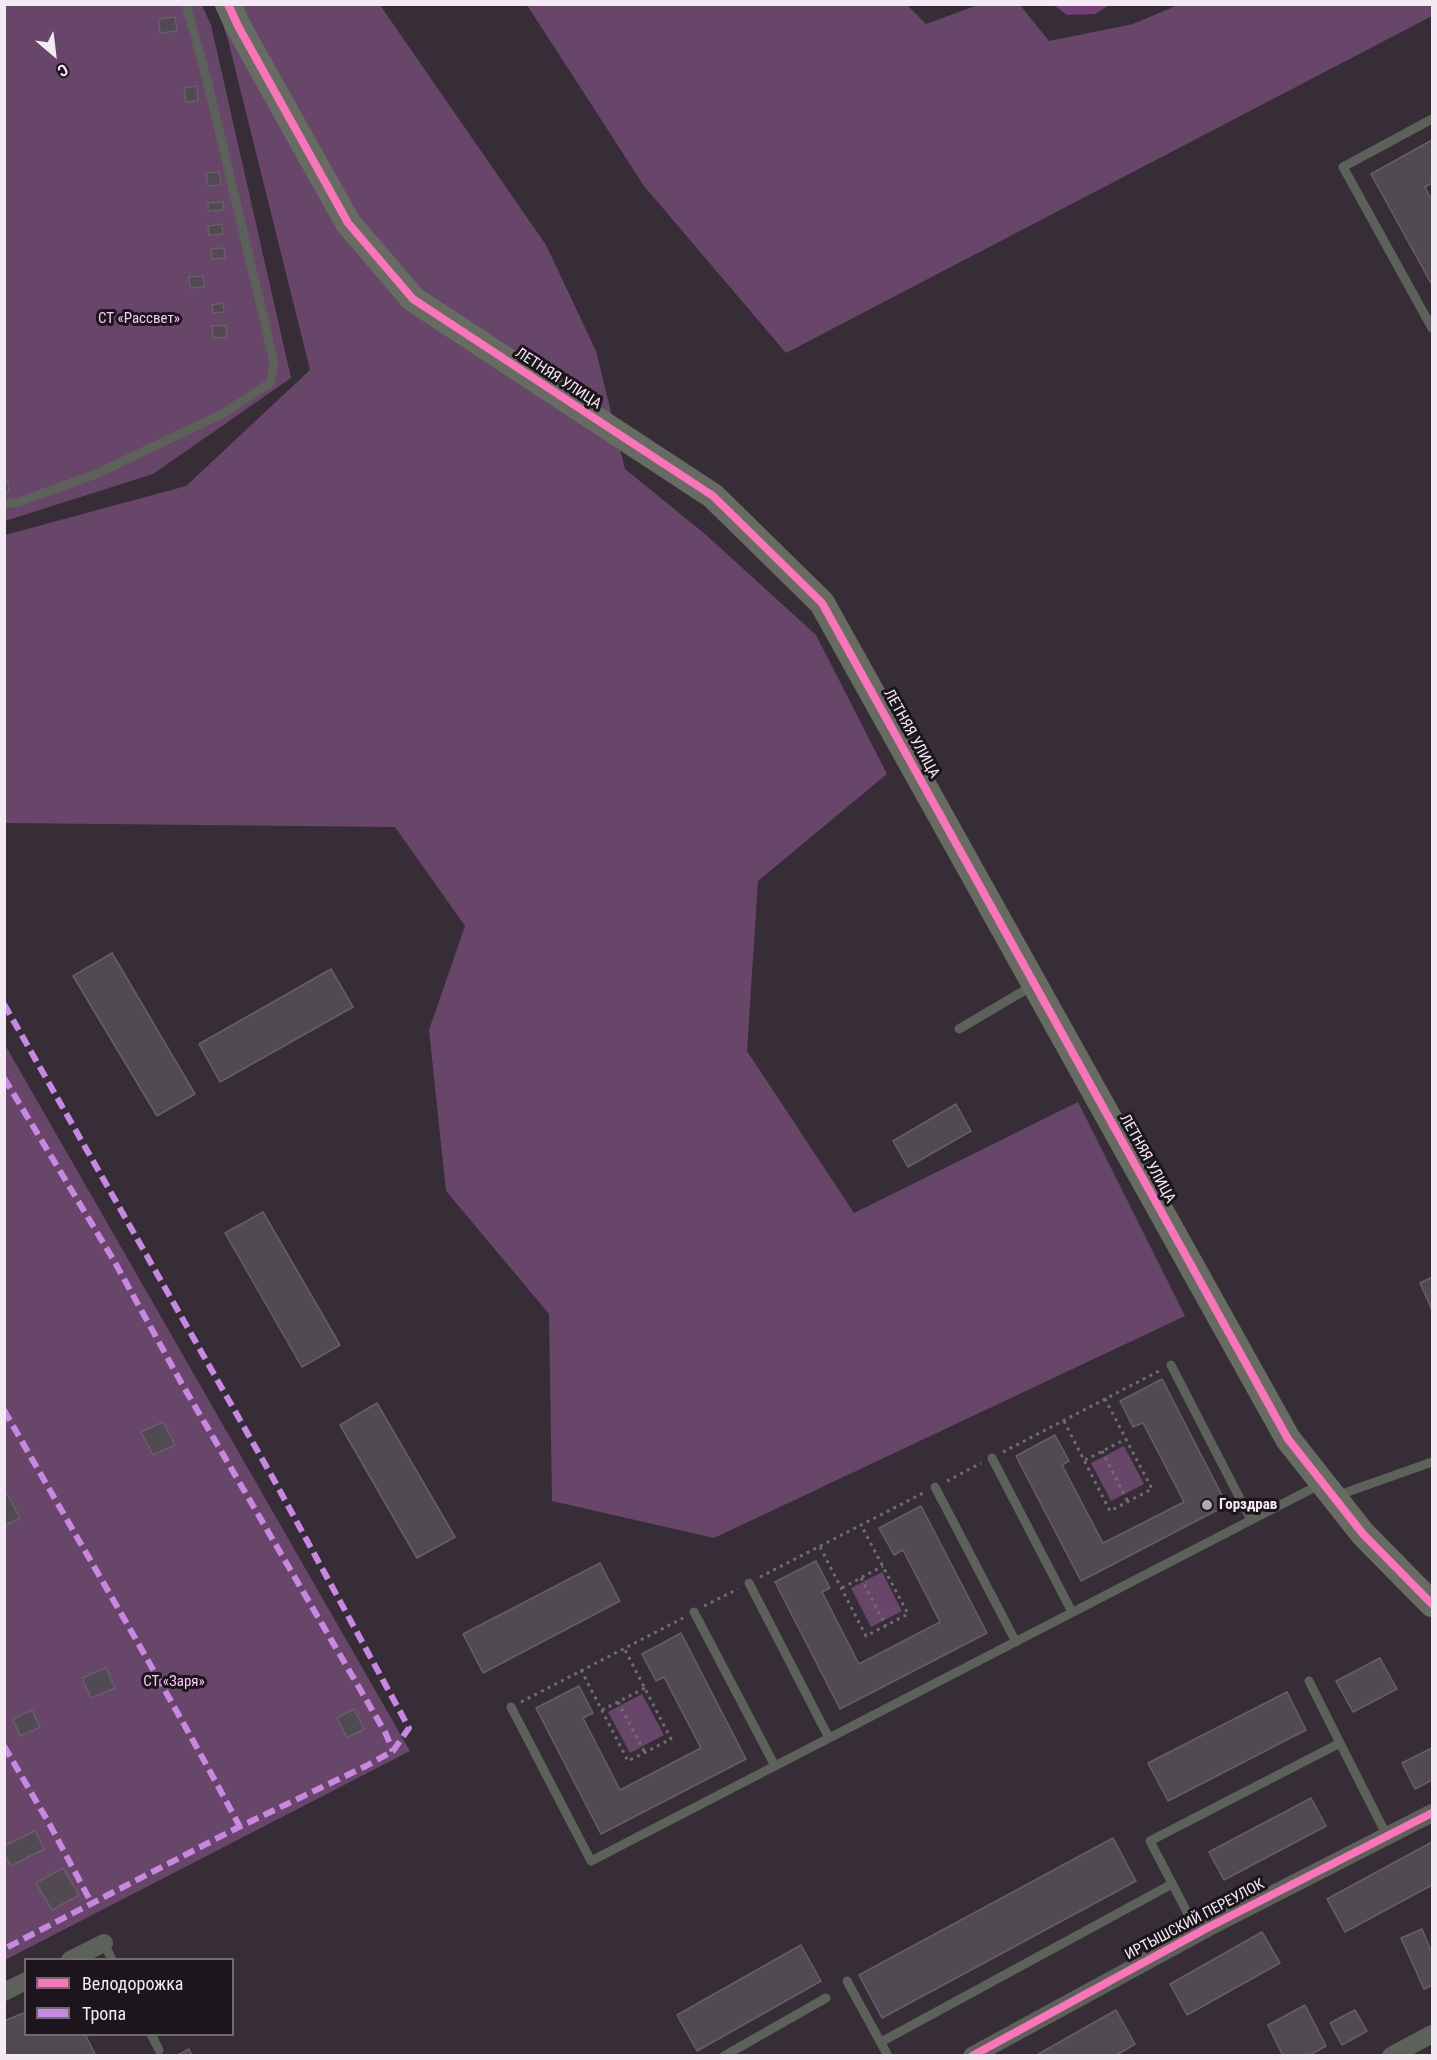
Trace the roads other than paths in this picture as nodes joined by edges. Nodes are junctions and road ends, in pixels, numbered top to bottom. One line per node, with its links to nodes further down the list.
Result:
1 (186, 4): 5 (lane)
2 (228, 4): 6 (street, ЛЕТНЯЯ УЛИЦА)
3 (1432, 119): 4 (lane)
4 (1432, 328)
5 (4, 504)
6 (1035, 985): 7 (lane); 12 (street, ЛЕТНЯЯ УЛИЦА)
7 (959, 1029)
8 (1171, 1365): 13 (lane)
9 (992, 1458): 17 (lane)
10 (1432, 1462): 12 (lane)
11 (935, 1487): 18 (lane)
12 (1328, 1490): 13 (lane); 15 (street, ЛЕТНЯЯ УЛИЦА)
13 (1251, 1520): 17 (lane)
14 (749, 1583): 21 (lane)
15 (1432, 1604)
16 (694, 1612): 23 (lane)
17 (1072, 1612): 18 (lane)
18 (1016, 1642): 21 (lane)
19 (1309, 1681): 22 (lane)
20 (511, 1707): 23 (lane)
21 (829, 1738): 23 (lane)
22 (1340, 1743): 25 (lane); 26 (lane)
23 (775, 1767)
24 (1432, 1813): 25 (street, ИРТЫШСКИЙ ПЕРЕУЛОК)
25 (1387, 1836): 27 (street, ИРТЫШСКИЙ ПЕРЕУЛОК)
26 (1172, 1884): 27 (lane); 37 (lane)
27 (1198, 1933): 41 (street, ИРТЫШСКИЙ ПЕРЕУЛОК)
28 (104, 1943): 29 (street); 30 (lane)
29 (72, 1958)
30 (112, 1958)
31 (847, 1981): 37 (lane)
32 (24, 1982): 33 (street)
33 (4, 1992)
34 (826, 1998): 39 (lane)
35 (1432, 2034): 42 (street)
36 (152, 2036): 38 (lane)
37 (880, 2042): 40 (lane)
38 (159, 2050)
39 (724, 2055)
40 (888, 2055)
41 (972, 2055)
42 (1391, 2055)

